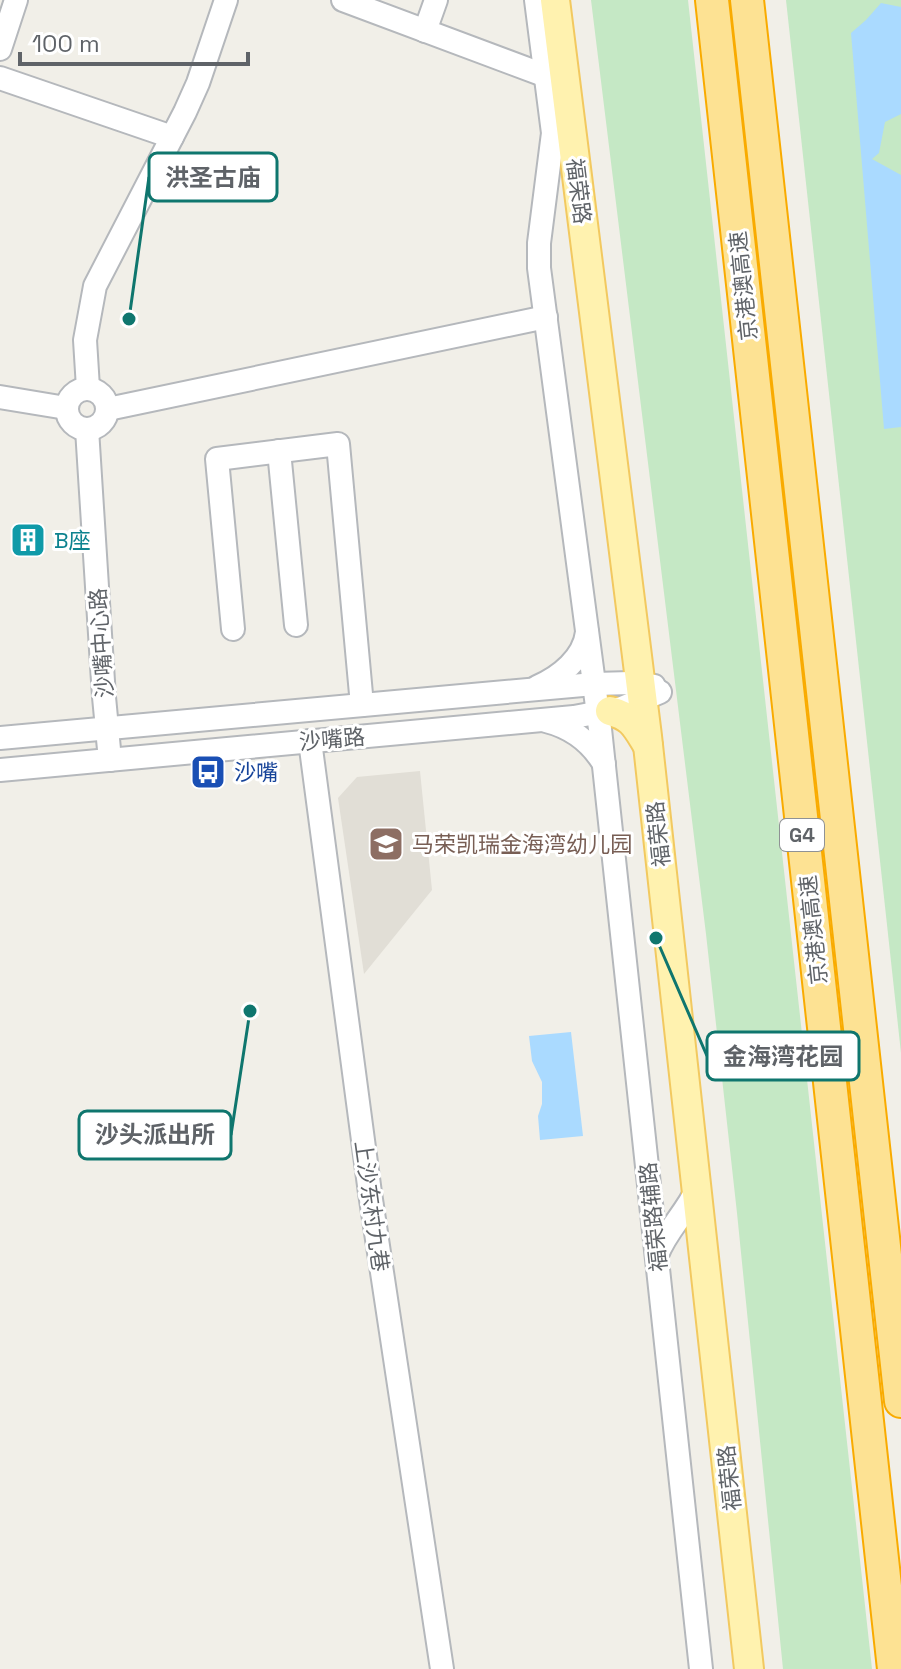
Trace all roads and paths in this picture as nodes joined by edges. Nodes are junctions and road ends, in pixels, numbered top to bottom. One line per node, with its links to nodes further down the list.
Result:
1 (16, 0): 11 (street)
2 (226, 0): 14 (street)
3 (343, 0): 10 (street)
4 (436, 0): 10 (street)
5 (536, 0): 13 (street, 福荣路辅路)
6 (555, 0): 13 (main road, 福荣路)
7 (573, 0): 27 (main road, 福荣路)
8 (712, 0): 45 (highway, 京港澳高速 / G4)
9 (747, 0): 40 (highway, 京港澳高速 / G4)
10 (425, 31): 13 (street)
11 (0, 49)
12 (0, 78): 14 (street)
13 (556, 80): 15 (street, 福荣路辅路); 27 (main road, 福荣路)
14 (172, 137): 16 (street)
15 (546, 317): 19 (street); 24 (street, 福荣路辅路)
16 (88, 388): 18 (street); 19 (street)
17 (0, 397): 18 (street)
18 (66, 408): 20 (street)
19 (108, 409): 20 (street)
20 (87, 429): 31 (street, 沙嘴中心路)
21 (279, 451): 22 (street); 23 (street); 28 (street)
22 (296, 625)
23 (233, 629)
24 (587, 631): 25 (street, 福荣路辅路); 26 (street)
25 (594, 684): 26 (street, 沙嘴路); 27 (street, 沙嘴路); 29 (street, 福荣路辅路)
26 (527, 690): 28 (street, 沙嘴路)
27 (651, 691): 29 (street, 沙嘴路); 34 (main road, 福荣路); 44 (main road, 福荣路)
28 (362, 705): 31 (street, 沙嘴路)
29 (604, 712): 30 (street, 沙嘴路); 34 (main road); 36 (street, 福荣路辅路)
30 (541, 720): 33 (street, 沙嘴路); 36 (street)
31 (107, 728): 32 (street, 沙嘴路); 35 (street, 沙嘴中心路)
32 (0, 738)
33 (310, 741): 35 (street, 沙嘴路); 41 (street, 上沙东村九巷)
34 (649, 747): 38 (main road, 福荣路)
35 (110, 760): 37 (street, 沙嘴路)
36 (604, 766): 39 (street, 福荣路辅路)
37 (0, 770)
38 (697, 1189): 39 (street); 43 (main road, 福荣路)
39 (657, 1255): 42 (street, 福荣路辅路)
40 (901, 1401)
41 (442, 1669)
42 (701, 1669)
43 (749, 1669)
44 (767, 1669)
45 (894, 1669)

